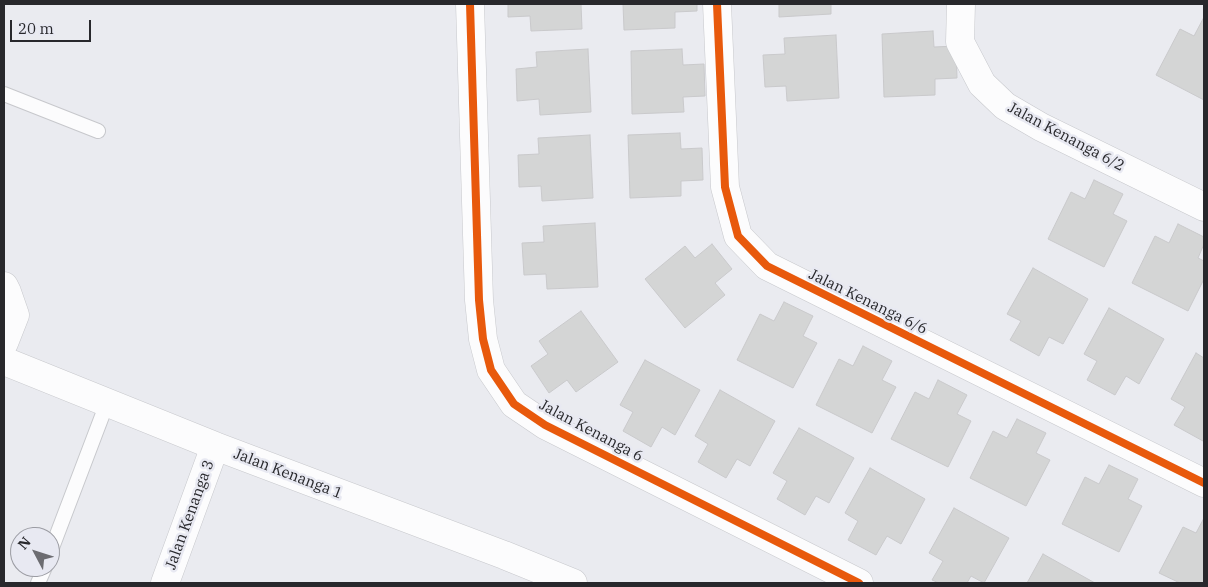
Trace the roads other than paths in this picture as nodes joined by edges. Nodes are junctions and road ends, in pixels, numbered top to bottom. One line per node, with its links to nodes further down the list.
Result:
1 (470, 4): 16 (street, Jalan Kenanga 6)
2 (717, 4): 12 (street, Jalan Kenanga 6/6)
3 (961, 4): 6 (street, Jalan Kenanga 6/2)
4 (4, 94): 5 (lane)
5 (98, 132)
6 (1204, 207)
7 (4, 286): 8 (street)
8 (4, 343)
9 (4, 361): 10 (street, Jalan Kenanga 1)
10 (107, 403): 11 (street, Jalan Kenanga 1); 13 (lane)
11 (215, 446): 14 (street, Jalan Kenanga 3); 15 (street, Jalan Kenanga 1)
12 (1204, 483)
13 (60, 527)
14 (165, 583)
15 (574, 583)
16 (859, 583)

